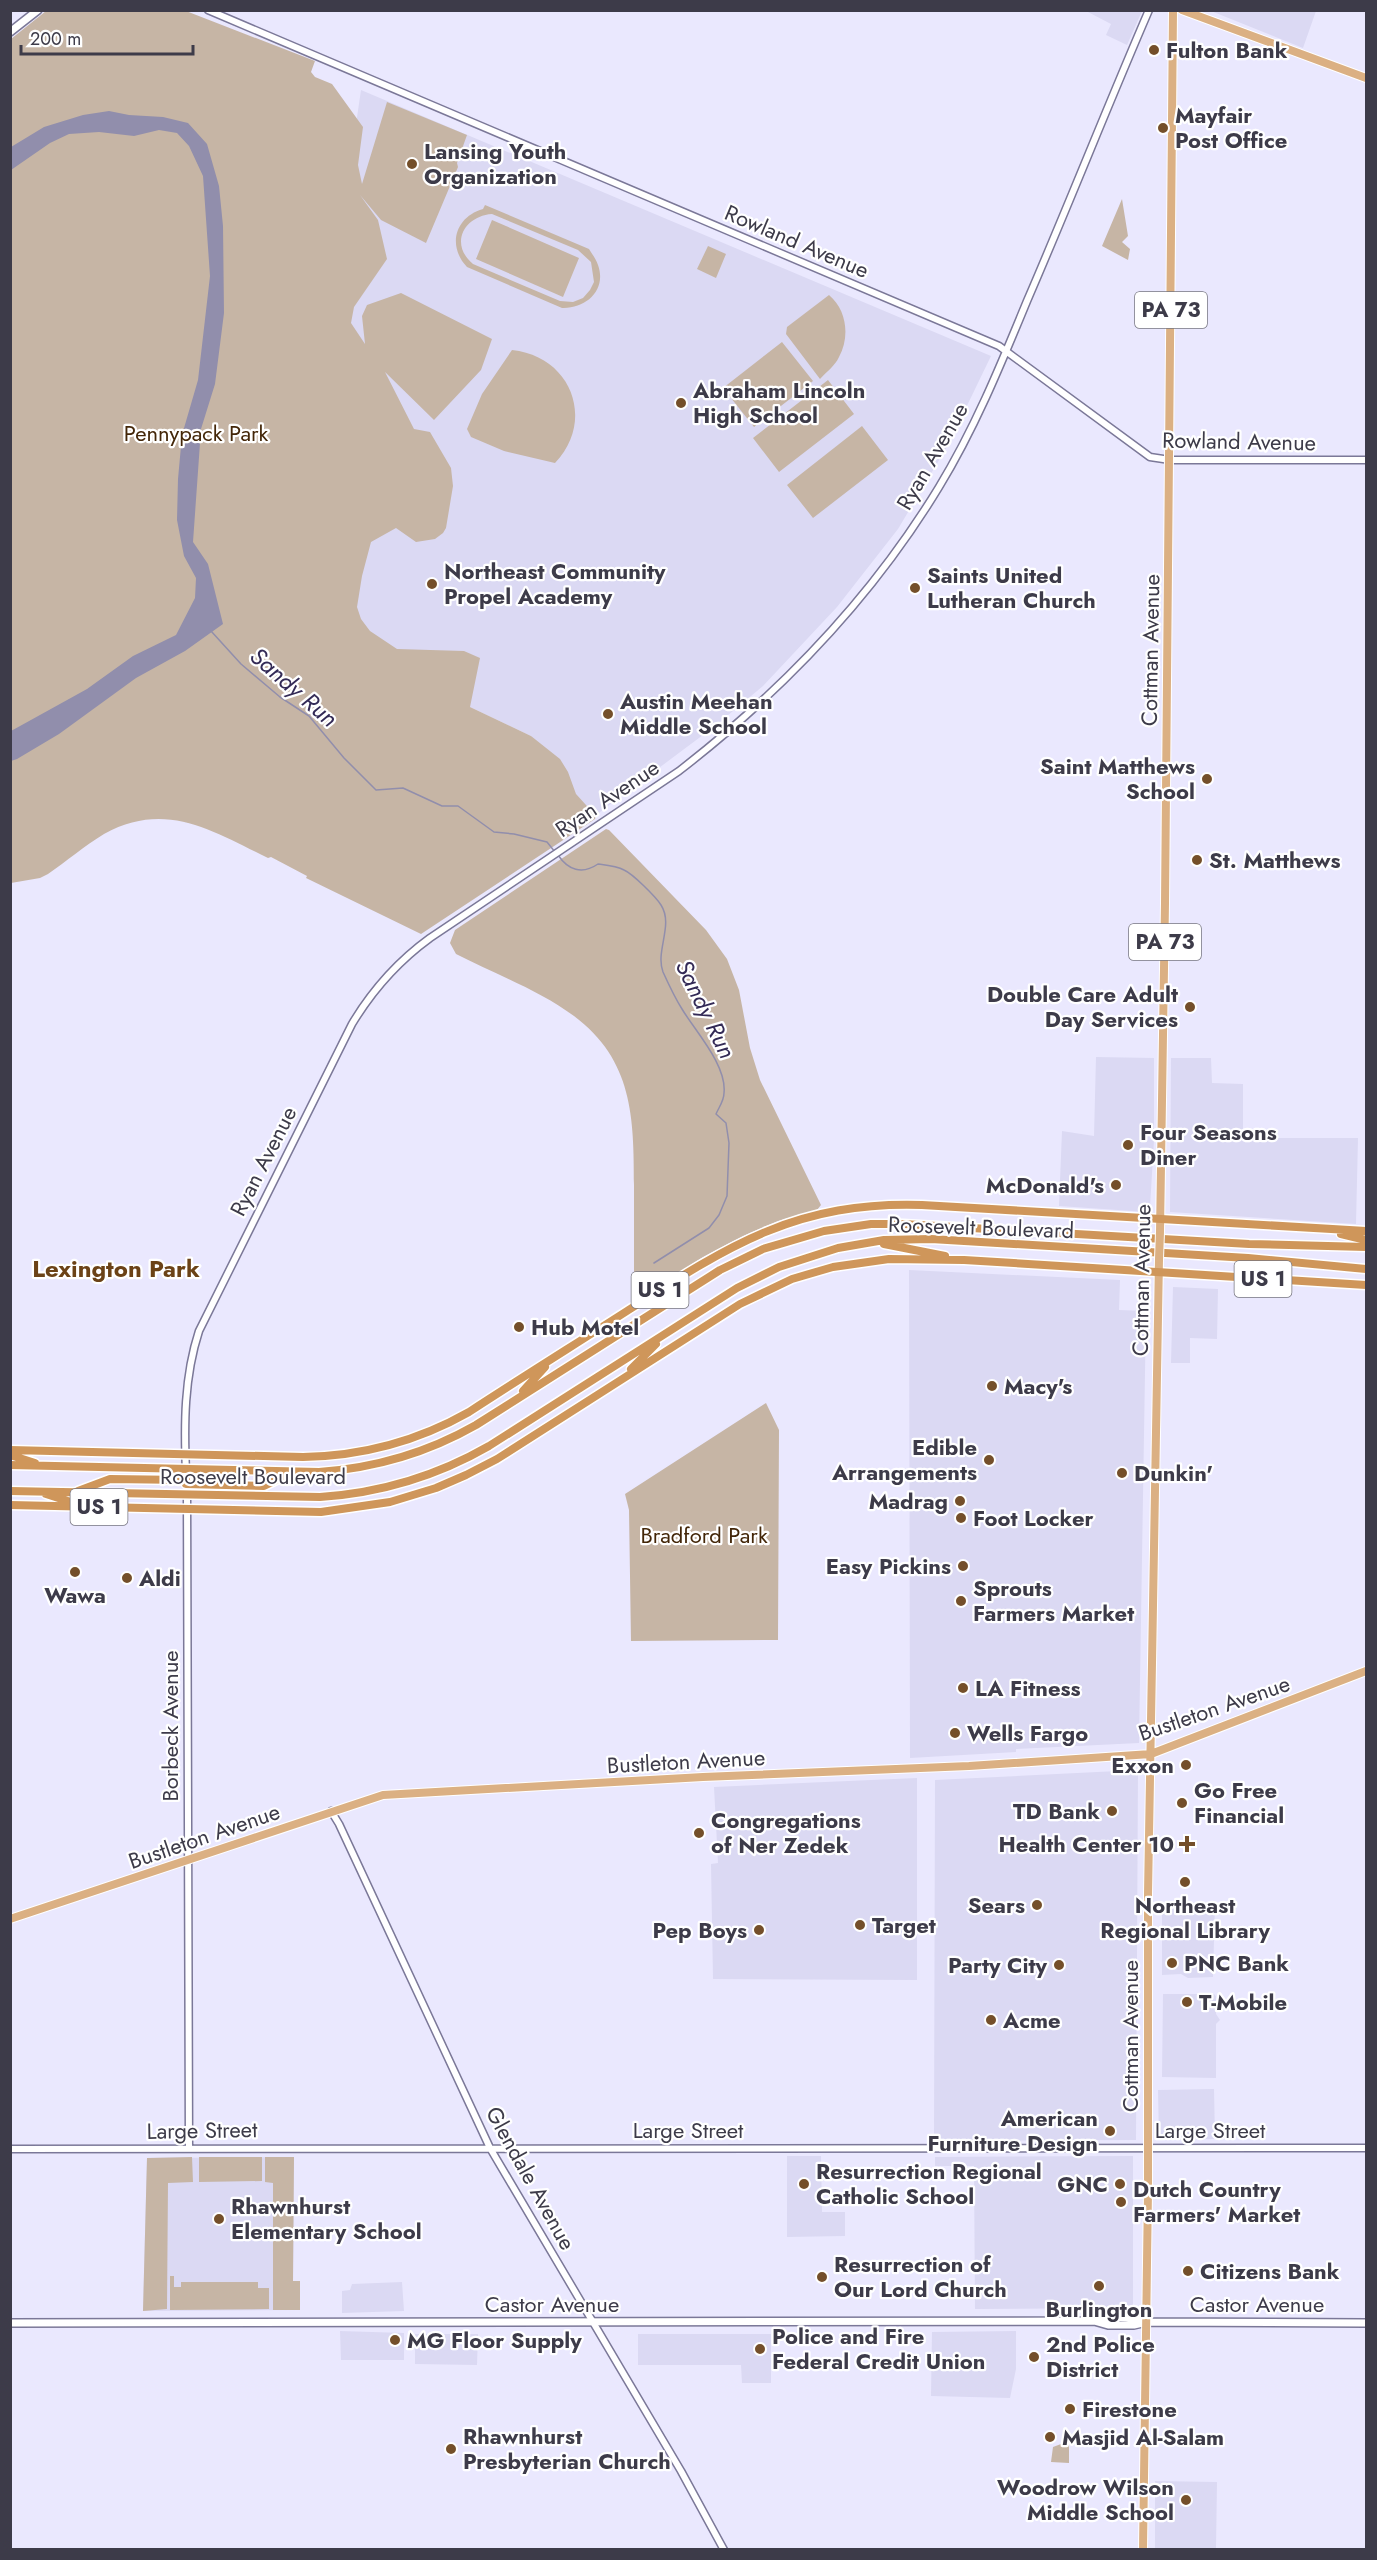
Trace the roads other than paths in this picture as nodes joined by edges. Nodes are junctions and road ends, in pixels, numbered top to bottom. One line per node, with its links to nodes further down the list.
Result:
1 (38, 10): 6 (main road)
2 (208, 10): 8 (street, Rowland Avenue)
3 (1149, 10): 8 (street, Ryan Avenue)
4 (1173, 10): 9 (main road, Cottman Avenue / PA 73)
5 (1182, 10): 7 (main road)
6 (10, 32)
7 (1366, 78)
8 (1006, 352): 9 (street, Rowland Avenue); 27 (street, Ryan Avenue)
9 (1170, 460): 10 (street, Rowland Avenue); 11 (main road, Cottman Avenue / PA 73)
10 (1366, 460)
11 (1160, 1219): 12 (highway, Roosevelt Boulevard / US 1); 19 (main road, Cottman Avenue / PA 73, bridge); 22 (highway, Roosevelt Boulevard / US 1)
12 (1326, 1230): 13 (highway, Roosevelt Boulevard / US 1); 14 (highway)
13 (1366, 1231)
14 (1366, 1240)
15 (869, 1242): 17 (highway); 18 (highway, Roosevelt Boulevard / US 1); 21 (highway, Roosevelt Boulevard / US 1)
16 (1366, 1247): 24 (highway, Roosevelt Boulevard / US 1)
17 (964, 1260): 19 (highway, Roosevelt Boulevard / US 1); 23 (highway, Roosevelt Boulevard / US 1)
18 (1366, 1269)
19 (1159, 1272): 20 (highway, Roosevelt Boulevard / US 1); 41 (main road, Cottman Avenue / PA 73)
20 (1366, 1285)
21 (669, 1332): 23 (highway); 36 (highway, Roosevelt Boulevard / US 1)
22 (554, 1358): 24 (highway); 27 (highway, Roosevelt Boulevard / US 1)
23 (618, 1382): 39 (highway, Roosevelt Boulevard / US 1)
24 (516, 1399): 31 (highway, Roosevelt Boulevard / US 1)
25 (10, 1450): 27 (highway, Roosevelt Boulevard / US 1)
26 (10, 1455): 29 (highway)
27 (185, 1455): 30 (street, Ryan Avenue)
28 (12, 1465): 29 (highway, Roosevelt Boulevard / US 1)
29 (44, 1466): 30 (highway, Roosevelt Boulevard / US 1)
30 (186, 1469): 31 (highway, Roosevelt Boulevard / US 1); 32 (street, Ryan Avenue)
31 (294, 1472): 32 (highway)
32 (186, 1482): 35 (highway); 36 (street, Borbeck Avenue)
33 (10, 1491): 34 (highway, Roosevelt Boulevard / US 1)
34 (38, 1491): 35 (highway, Roosevelt Boulevard / US 1); 38 (highway)
35 (75, 1492): 36 (highway, Roosevelt Boulevard / US 1)
36 (187, 1495): 39 (street, Borbeck Avenue)
37 (10, 1505): 38 (highway, Roosevelt Boulevard / US 1)
38 (86, 1507): 39 (highway, Roosevelt Boulevard / US 1)
39 (187, 1509): 43 (street, Borbeck Avenue)
40 (1366, 1671): 41 (main road, Bustleton Avenue)
41 (1151, 1754): 42 (main road, Bustleton Avenue); 47 (main road, Cottman Avenue / PA 73)
42 (331, 1811): 43 (main road, Bustleton Avenue); 46 (street, Glendale Avenue)
43 (188, 1861): 44 (main road, Bustleton Avenue); 45 (street, Borbeck Avenue)
44 (10, 1919)
45 (189, 2148): 46 (street, Large Street); 49 (street, Large Street)
46 (490, 2148): 47 (street, Large Street); 50 (street, Glendale Avenue)
47 (1148, 2148): 48 (street, Large Street); 51 (main road, Cottman Avenue / PA 73)
48 (1366, 2148)
49 (10, 2149)
50 (593, 2322): 51 (main road, Castor Avenue); 52 (main road, Castor Avenue); 54 (street, Glendale Avenue)
51 (1147, 2322): 53 (main road, Castor Avenue); 55 (main road, Cottman Avenue / PA 73)
52 (10, 2323)
53 (1366, 2323)
54 (724, 2550)
55 (1143, 2550)

